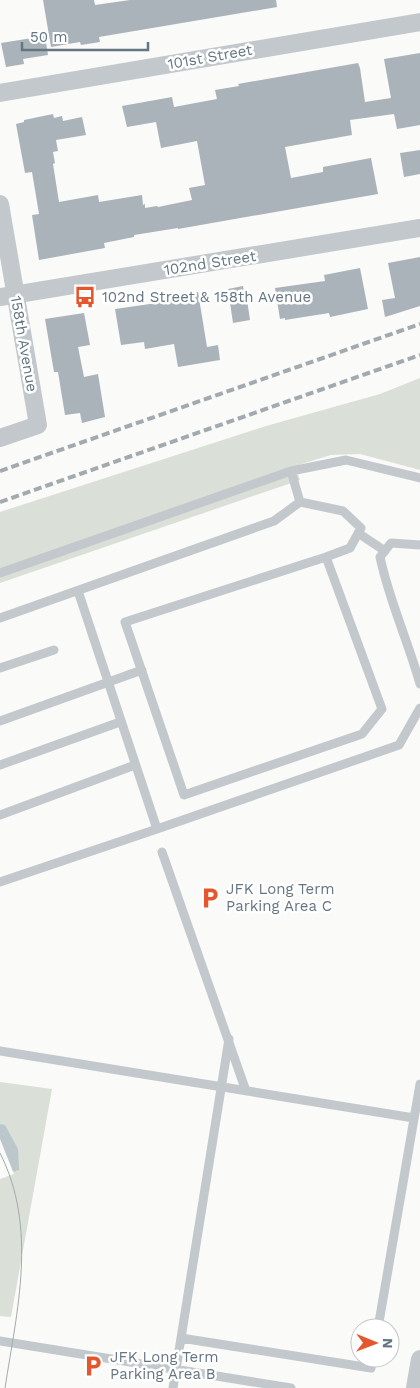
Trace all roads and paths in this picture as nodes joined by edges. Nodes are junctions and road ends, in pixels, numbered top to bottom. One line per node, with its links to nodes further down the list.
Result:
1 (420, 22): 2 (street, 101st Street)
2 (0, 93)
3 (0, 204): 5 (street, 158th Avenue)
4 (420, 228): 5 (street, 102nd Street)
5 (8, 296): 6 (street, 158th Avenue)
6 (0, 438)
7 (291, 471): 8 (lane); 9 (lane); 14 (lane)
8 (420, 478)
9 (300, 502): 10 (lane); 15 (lane)
10 (358, 533): 12 (lane); 13 (lane)
11 (420, 545): 12 (lane)
12 (385, 551): 21 (lane)
13 (326, 557): 19 (lane); 19 (lane)
14 (0, 572)
15 (78, 591): 16 (lane); 20 (lane)
16 (0, 618)
17 (54, 650): 18 (lane)
18 (0, 668)
19 (142, 670): 20 (lane)
20 (108, 683): 23 (lane); 24 (lane)
21 (420, 684)
22 (420, 708): 28 (lane)
23 (0, 722)
24 (120, 722): 25 (lane); 26 (lane)
25 (0, 765)
26 (135, 765): 27 (lane); 28 (lane)
27 (0, 815)
28 (157, 829): 30 (lane)
29 (162, 852): 31 (lane)
30 (0, 882)
31 (229, 1039): 34 (lane); 35 (lane)
32 (0, 1051): 34 (lane)
33 (420, 1084): 36 (lane)
34 (221, 1086): 35 (lane); 38 (lane)
35 (246, 1091): 36 (lane)
36 (414, 1118): 37 (lane)
37 (380, 1318)
38 (181, 1338): 41 (lane); 42 (lane)
39 (0, 1340): 42 (lane)
40 (420, 1359): 45 (street)
41 (350, 1365)
42 (176, 1370): 43 (lane); 44 (lane)
43 (173, 1388)
44 (291, 1388)
45 (415, 1388)

